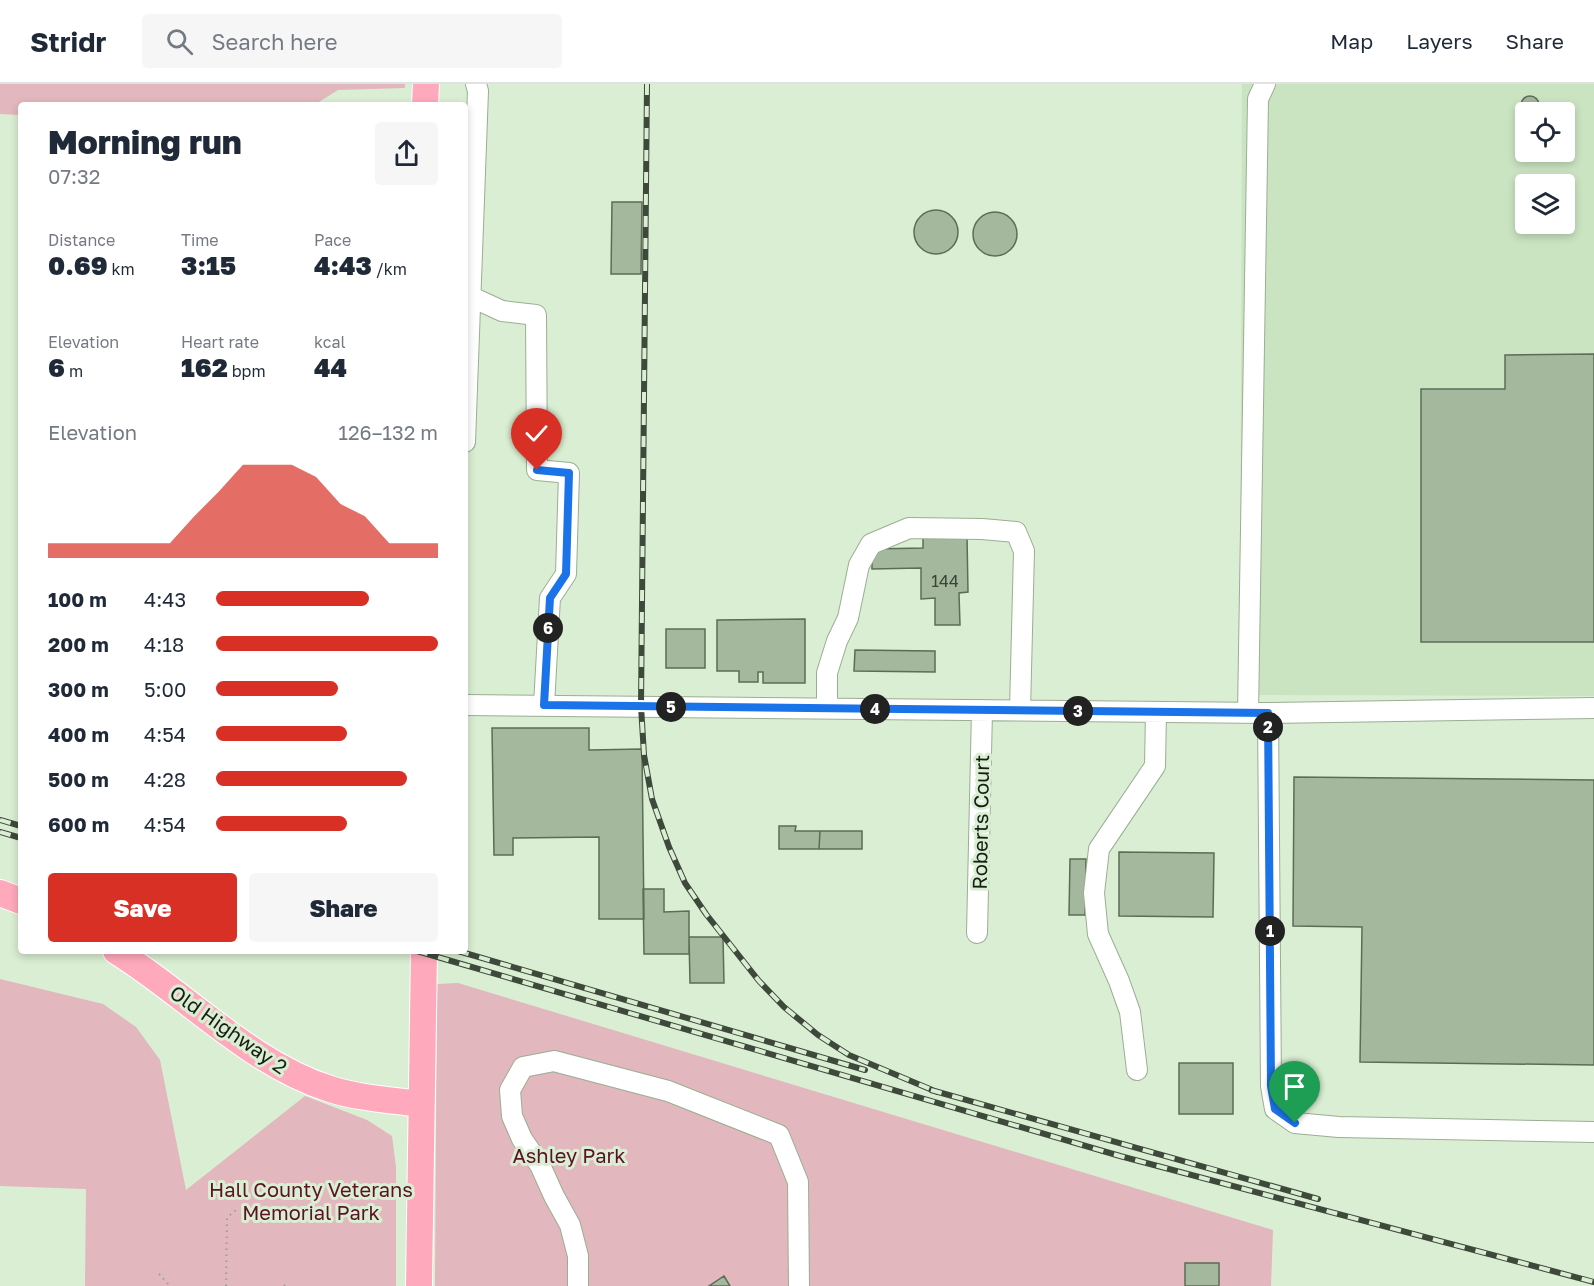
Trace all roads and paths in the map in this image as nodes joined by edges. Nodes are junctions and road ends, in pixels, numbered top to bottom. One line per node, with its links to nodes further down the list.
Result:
1 (426, 84): 4 (main road)
2 (476, 84): 5 (street)
3 (1265, 84): 15 (street)
4 (426, 102)
5 (469, 185): 6 (street)
6 (468, 240)
7 (468, 294): 9 (street)
8 (468, 705): 9 (street)
9 (544, 705): 10 (street)
10 (827, 708): 12 (street); 13 (street)
11 (1594, 708): 15 (street)
12 (982, 710): 13 (street); 18 (street, Roberts Court)
13 (1020, 710): 14 (street)
14 (1156, 712): 15 (street); 21 (street)
15 (1258, 713): 23 (street)
16 (0, 893): 17 (main road)
17 (18, 900)
18 (977, 933)
19 (121, 954): 22 (main road, Old Highway 2)
20 (424, 954): 22 (main road)
21 (1137, 1070)
22 (420, 1104): 28 (main road)
23 (1594, 1132)
24 (238, 1208): 27 (path)
25 (159, 1274): 26 (path)
26 (170, 1286)
27 (226, 1286)
28 (419, 1286)
29 (578, 1286): 30 (street)
30 (799, 1286)

